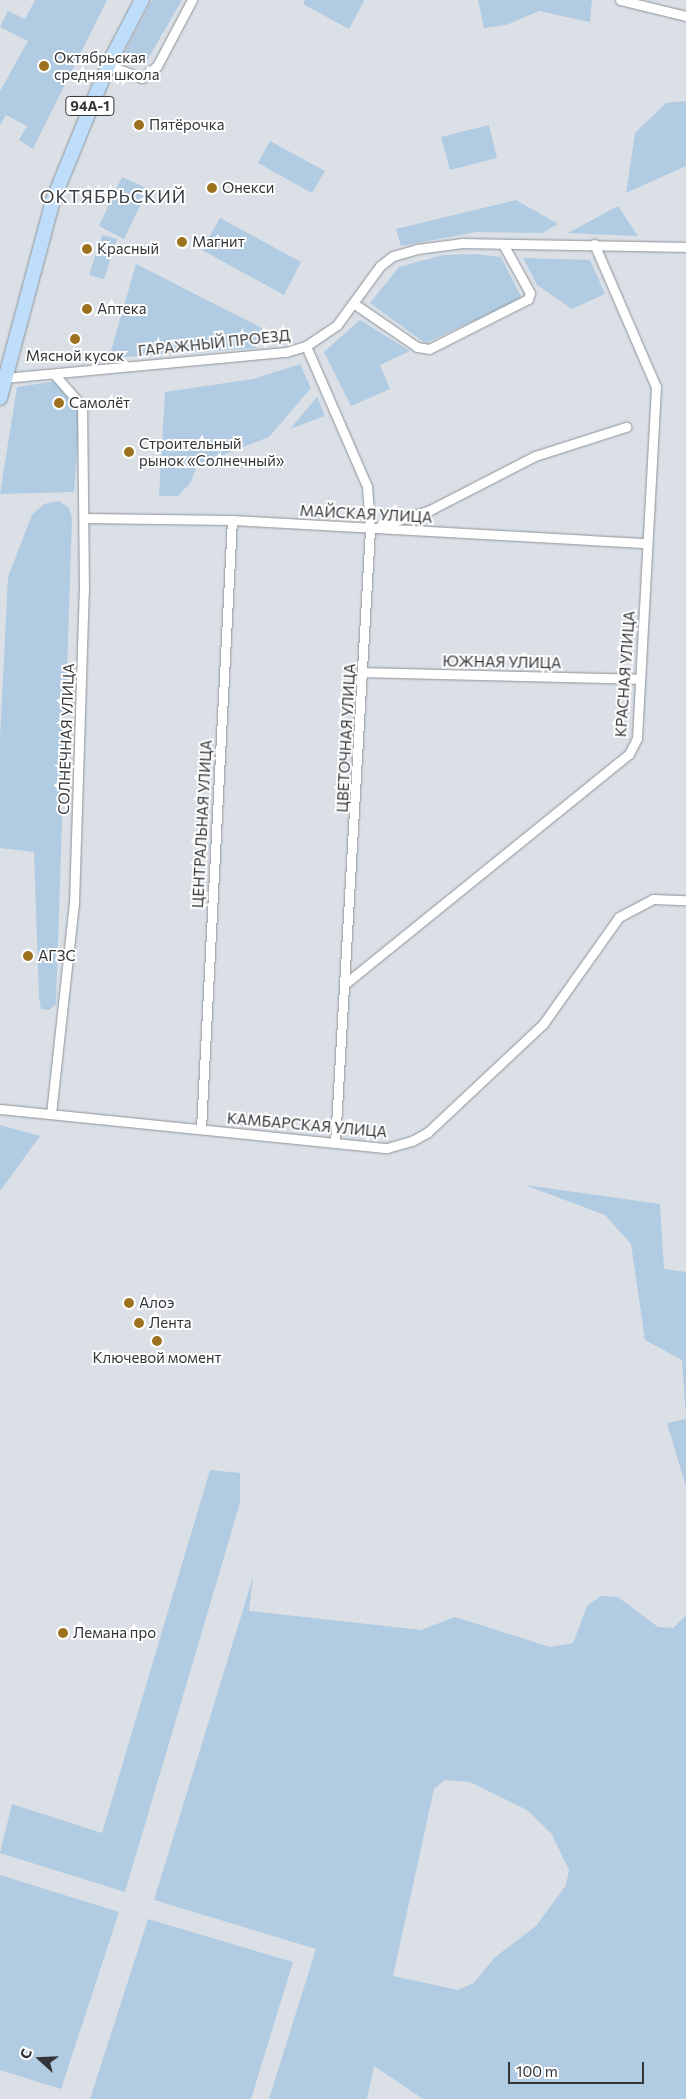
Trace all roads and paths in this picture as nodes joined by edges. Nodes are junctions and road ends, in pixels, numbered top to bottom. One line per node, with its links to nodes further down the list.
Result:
1 (142, 0): 5 (main road, 94А-1)
2 (192, 0): 5 (street)
3 (620, 0): 4 (street)
4 (686, 16)
5 (108, 65): 12 (main road, 94А-1)
6 (503, 244): 7 (street, ГАРАЖНЫЙ ПРОЕЗД); 9 (street, ГАРАЖНЫЙ ПРОЕЗД); 9 (street)
7 (594, 244): 8 (street, ГАРАЖНЫЙ ПРОЕЗД); 18 (street, КРАСНАЯ УЛИЦА)
8 (686, 247)
9 (356, 305): 10 (street, ГАРАЖНЫЙ ПРОЕЗД)
10 (306, 346): 11 (street, ГАРАЖНЫЙ ПРОЕЗД); 17 (street, ЦВЕТОЧНАЯ УЛИЦА)
11 (54, 374): 12 (street, ГАРАЖНЫЙ ПРОЕЗД); 15 (street, СОЛНЕЧНАЯ УЛИЦА)
12 (4, 378): 13 (main road, 94А-1)
13 (0, 398)
14 (626, 428): 17 (street)
15 (84, 518): 16 (street, МАЙСКАЯ УЛИЦА); 24 (street, СОЛНЕЧНАЯ УЛИЦА)
16 (232, 520): 17 (street, МАЙСКАЯ УЛИЦА); 25 (street, ЦЕНТРАЛЬНАЯ УЛИЦА)
17 (370, 529): 18 (street, МАЙСКАЯ УЛИЦА); 19 (street, ЦВЕТОЧНАЯ УЛИЦА)
18 (646, 543): 20 (street, КРАСНАЯ УЛИЦА)
19 (363, 672): 20 (street, ЮЖНАЯ УЛИЦА); 22 (street, ЦВЕТОЧНАЯ УЛИЦА)
20 (640, 679): 22 (street, КРАСНАЯ УЛИЦА)
21 (686, 900): 26 (street, КАМБАРСКАЯ УЛИЦА)
22 (346, 983): 26 (street, ЦВЕТОЧНАЯ УЛИЦА)
23 (0, 1109): 24 (street, КАМБАРСКАЯ УЛИЦА)
24 (52, 1114): 25 (street, КАМБАРСКАЯ УЛИЦА)
25 (200, 1129): 26 (street, КАМБАРСКАЯ УЛИЦА)
26 (335, 1143)

